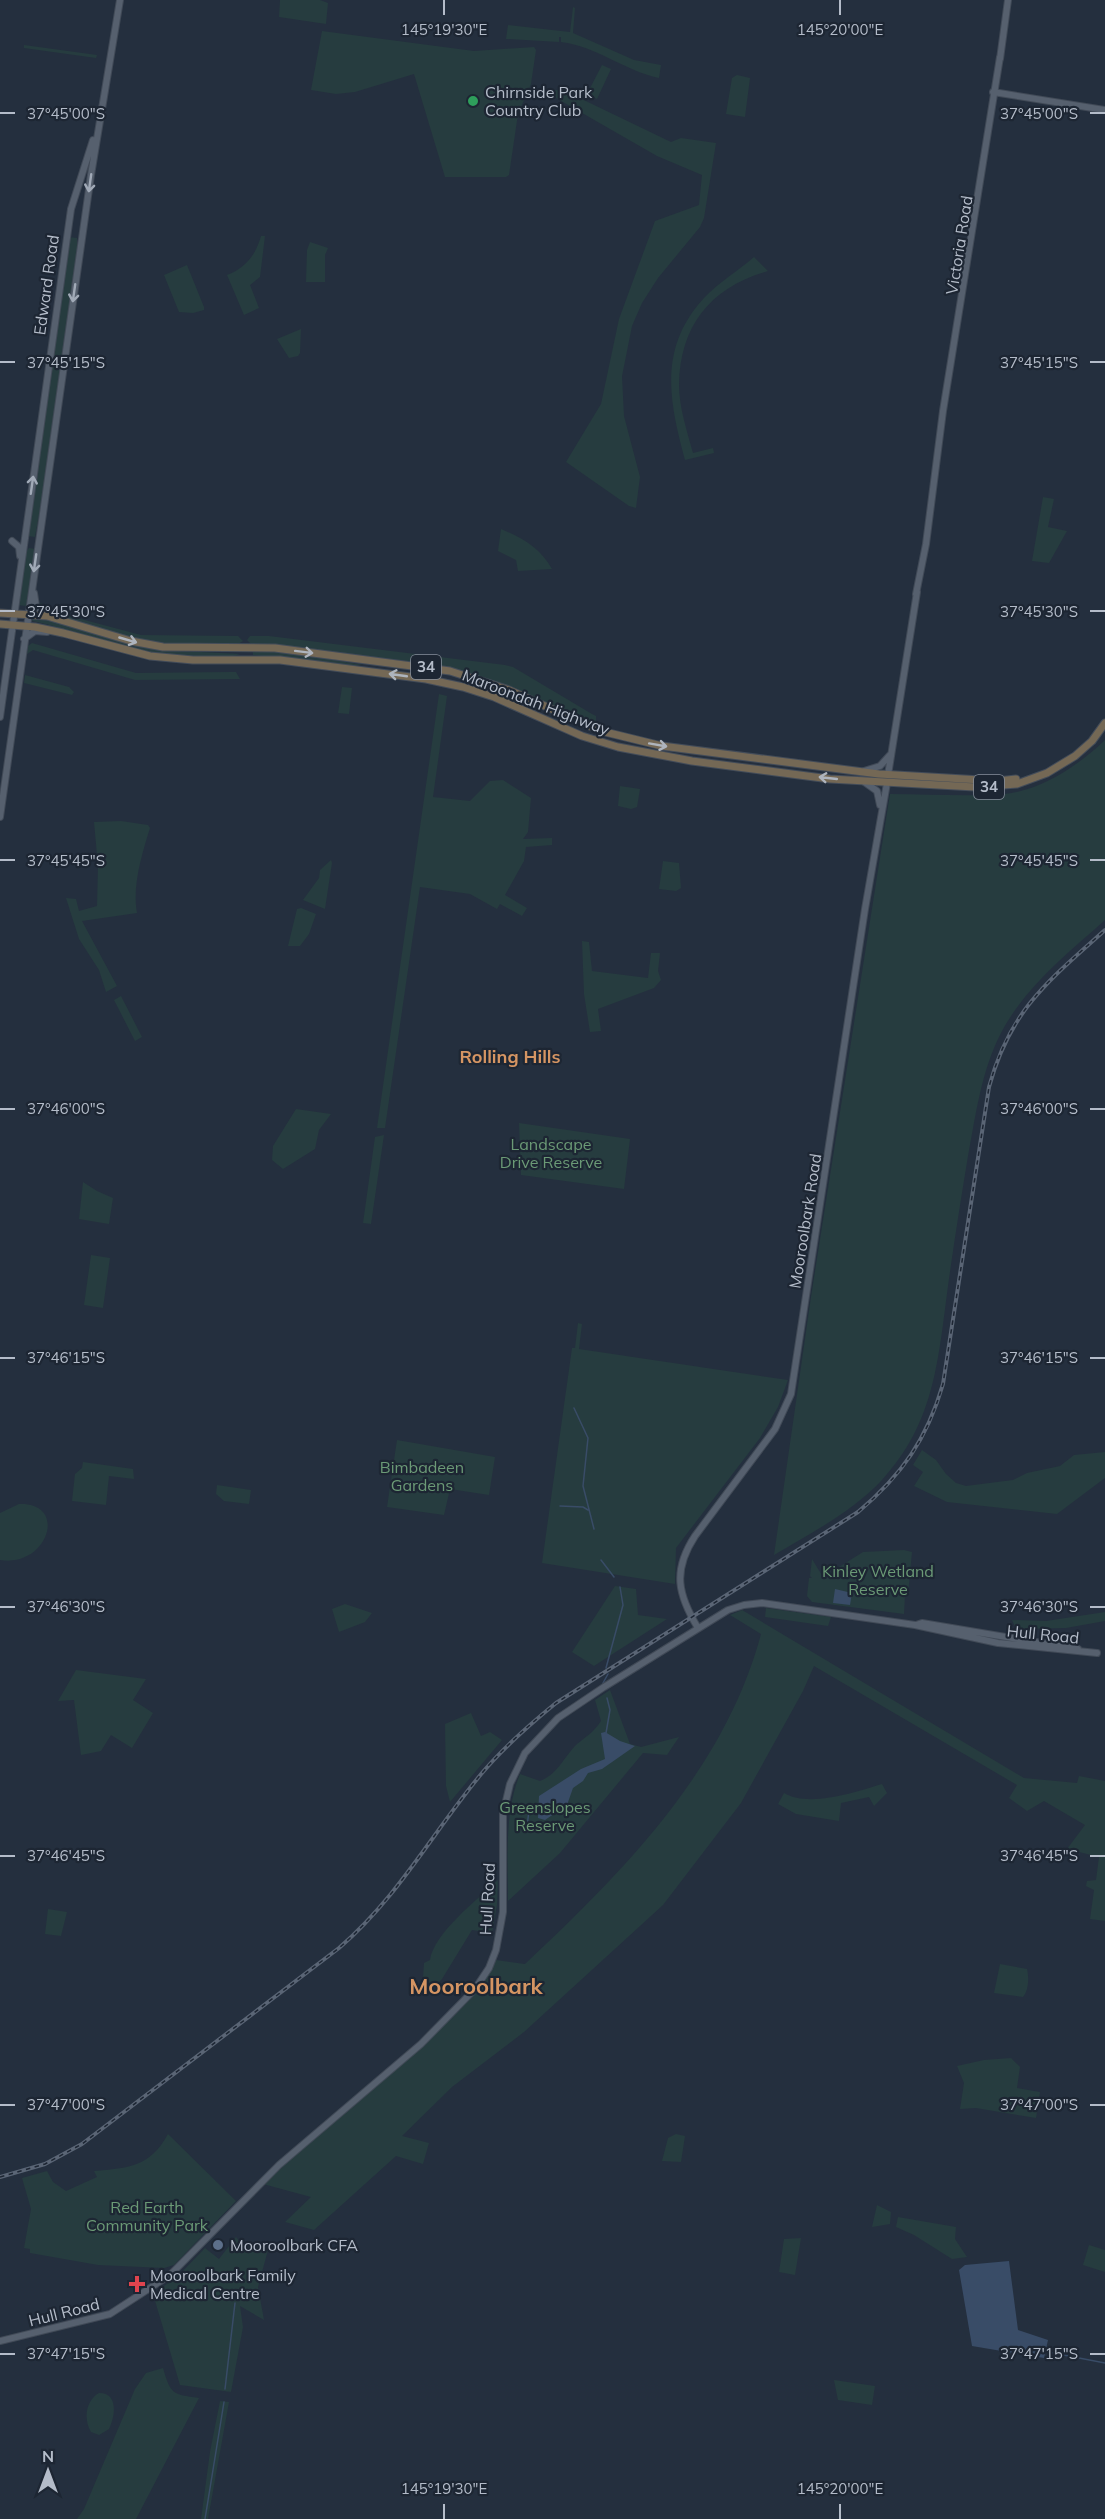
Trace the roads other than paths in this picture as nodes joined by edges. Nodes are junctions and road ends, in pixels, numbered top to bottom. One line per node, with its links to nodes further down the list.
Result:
1 (118, 0): 3 (main road, Edward Road)
2 (1008, 0): 4 (main road, Victoria Road)
3 (109, 57): 6 (main road, Edward Road); 7 (main road, Edward Road, one-way to 7)
4 (994, 94): 5 (main road); 29 (main road, Victoria Road)
5 (1105, 110)
6 (73, 202): 7 (main road); 8 (main road, Edward Road)
7 (87, 204): 9 (main road, Edward Road)
8 (67, 232): 9 (main road); 11 (main road, Edward Road, one-way to 8)
9 (83, 235): 12 (main road, Edward Road, one-way to 12)
10 (12, 541): 14 (main road)
11 (24, 543): 12 (main road); 14 (main road, Edward Road)
12 (38, 545): 13 (main road, Edward Road, one-way to 13)
13 (33, 581): 17 (main road, Edward Road); 18 (main road)
14 (19, 583): 16 (main road, Edward Road)
15 (0, 612): 16 (highway, Maroondah Highway / 34)
16 (14, 612): 17 (highway, Maroondah Highway / 34); 20 (main road, Edward Road)
17 (28, 613): 18 (highway, Maroondah Highway / 34); 21 (main road, Edward Road)
18 (47, 616): 24 (highway, Maroondah Highway / 34, one-way to 24)
19 (0, 624): 20 (highway, Maroondah Highway / 34)
20 (12, 624): 21 (highway, Maroondah Highway / 34); 26 (main road, Edward Road)
21 (26, 626): 22 (highway, Maroondah Highway / 34); 23 (main road, Edward Road)
22 (63, 633): 23 (main road); 25 (highway, Maroondah Highway / 34)
23 (24, 639): 27 (main road, Edward Road)
24 (367, 660): 25 (highway); 30 (highway, Maroondah Highway / 34, one-way to 30)
25 (365, 671): 32 (highway, Maroondah Highway / 34, one-way to 25)
26 (0, 717): 27 (main road)
27 (13, 718): 34 (main road, Edward Road)
28 (1105, 723): 31 (highway, Maroondah Highway / 34)
29 (892, 752): 30 (main road); 31 (main road, Victoria Road)
30 (859, 772): 31 (highway, Maroondah Highway / 34)
31 (887, 779): 32 (highway, Maroondah Highway / 34); 33 (main road, Mooroolbark Road)
32 (862, 781): 33 (main road)
33 (881, 811): 35 (main road, Mooroolbark Road)
34 (0, 817)
35 (698, 1628): 36 (main road, Hull Road); 37 (main road, Hull Road)
36 (1105, 1654)
37 (0, 2341)

